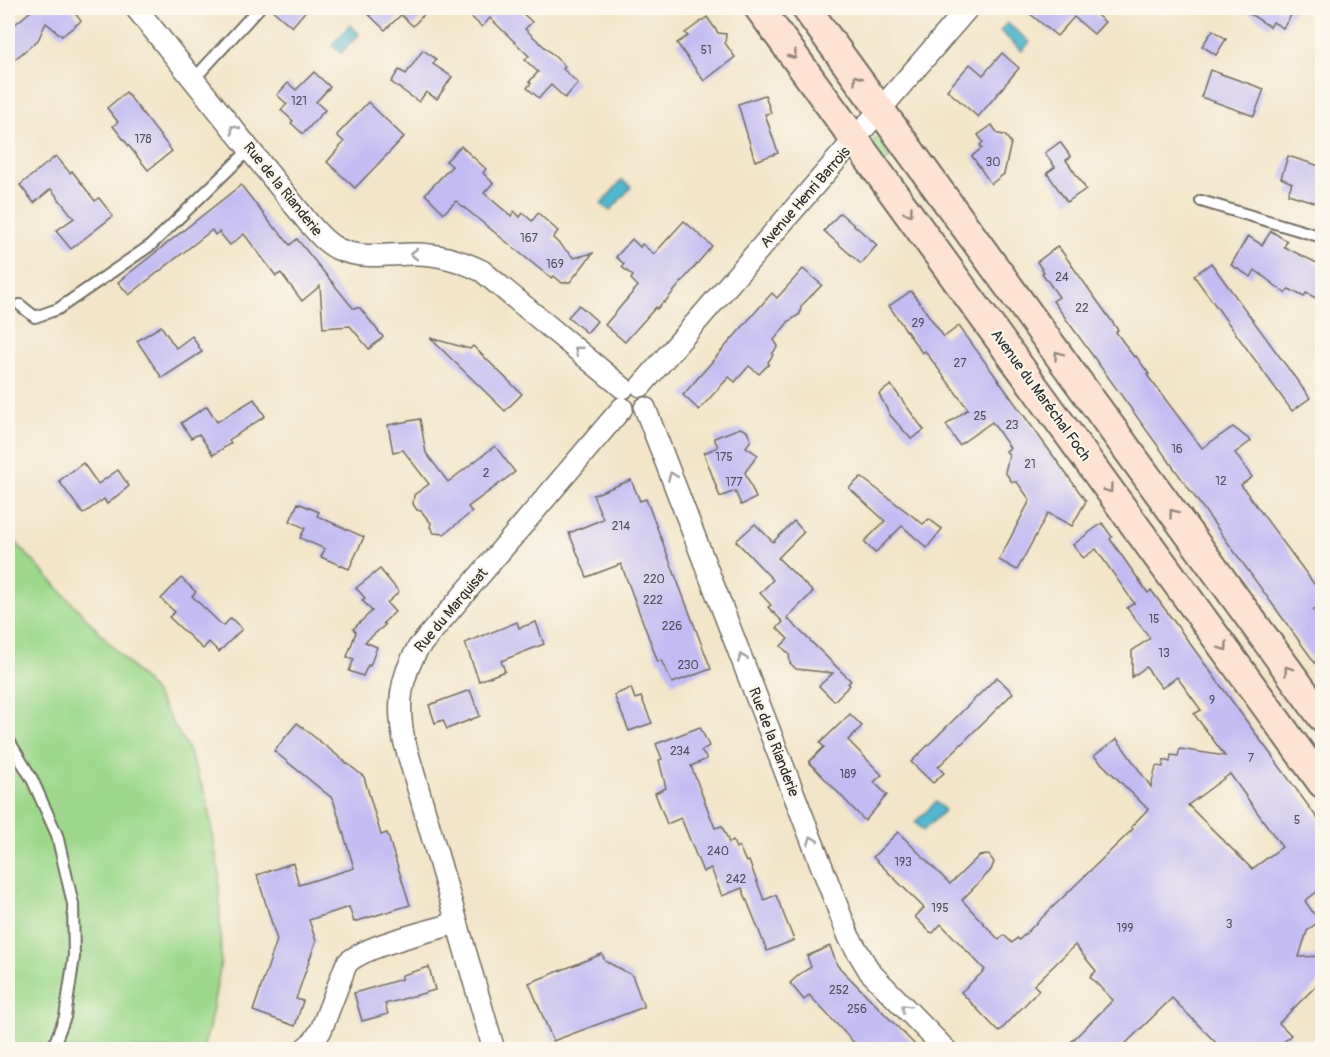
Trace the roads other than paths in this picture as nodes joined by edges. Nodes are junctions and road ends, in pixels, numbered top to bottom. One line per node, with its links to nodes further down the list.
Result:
1 (136, 8): 6 (street, Rue de la Rianderie)
2 (259, 8): 6 (lane)
3 (759, 8): 8 (main road, Avenue du Maréchal Foch, one-way to 8)
4 (806, 8): 7 (main road, one-way to 4)
5 (968, 8): 7 (street, Avenue Henri Barrois)
6 (194, 79): 9 (street, Rue de la Rianderie, one-way to 6)
7 (880, 110): 8 (street, Avenue Henri Barrois); 14 (main road, one-way to 7)
8 (855, 138): 13 (street, Avenue Henri Barrois); 16 (main road, Avenue du Maréchal Foch, one-way to 16)
9 (250, 149): 12 (lane); 13 (street, Rue de la Rianderie, one-way to 9)
10 (1201, 201): 11 (lane)
11 (1323, 237)
12 (20, 305)
13 (628, 394): 17 (street, Rue du Marquisat); 21 (street, Rue de la Rianderie, one-way to 13)
14 (1323, 717)
15 (8, 739): 18 (lane)
16 (1323, 783)
17 (457, 923): 19 (street); 20 (street, Rue du Marquisat)
18 (52, 1050)
19 (303, 1050)
20 (494, 1050)
21 (946, 1050)

